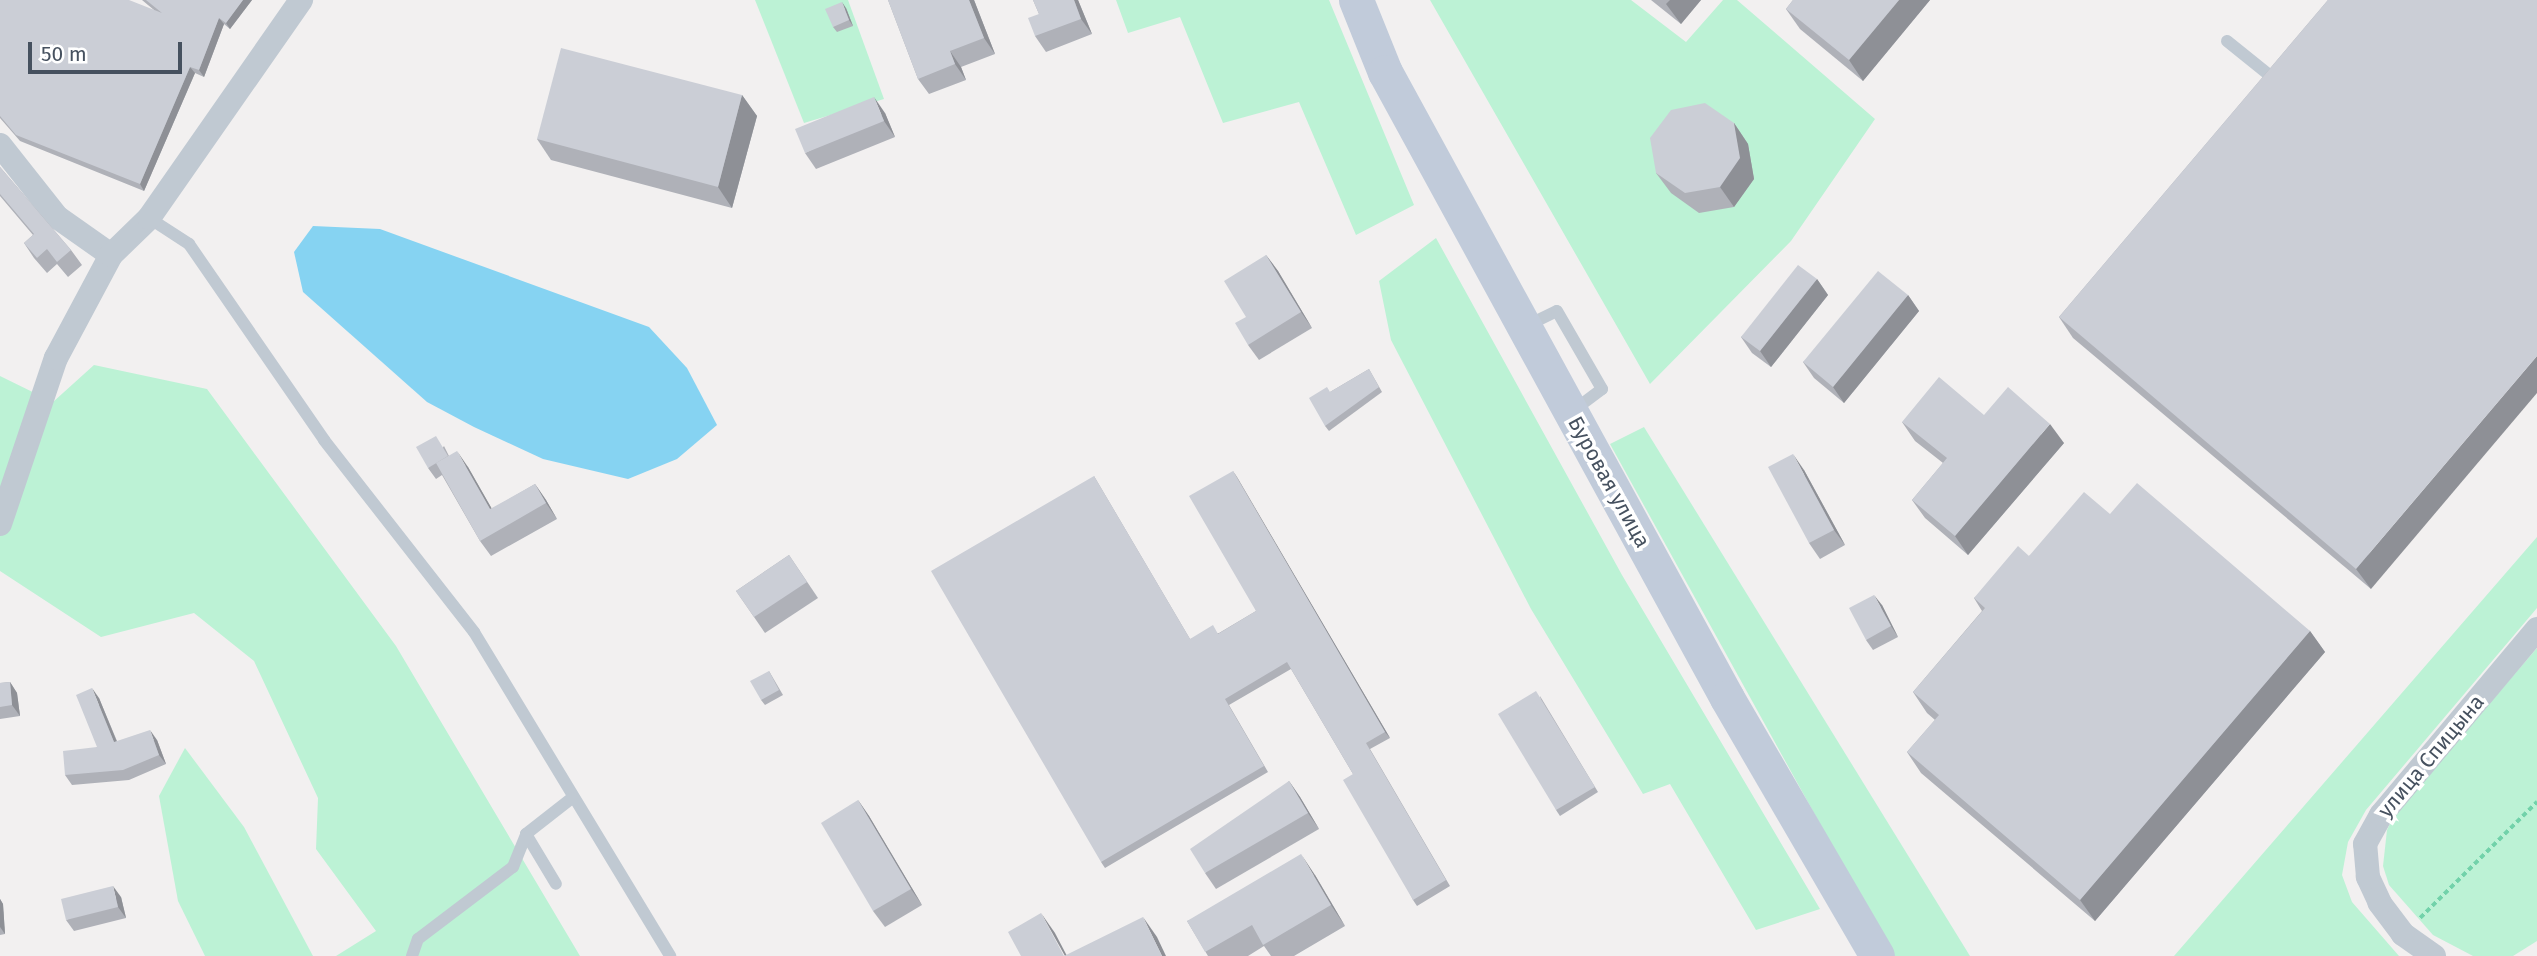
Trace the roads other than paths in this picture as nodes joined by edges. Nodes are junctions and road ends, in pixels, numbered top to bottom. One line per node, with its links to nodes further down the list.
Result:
1 (301, 0): 6 (street)
2 (1356, 0): 15 (main road, Буровая улица)
3 (2227, 41): 4 (lane)
4 (2273, 78)
5 (0, 145): 7 (street)
6 (149, 218): 7 (street); 10 (lane)
7 (111, 256): 8 (street)
8 (0, 524)
9 (2537, 629): 16 (street, улица Спицына)
10 (572, 799): 11 (lane); 14 (lane)
11 (526, 834): 12 (lane); 13 (lane)
12 (555, 884)
13 (412, 956)
14 (670, 956)
15 (1877, 956)
16 (2434, 956)

